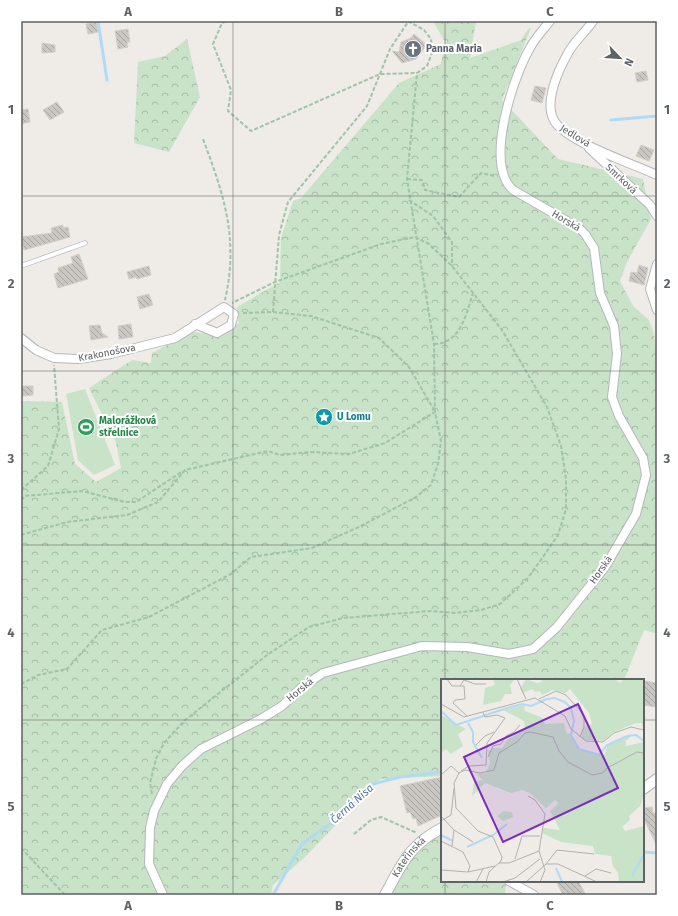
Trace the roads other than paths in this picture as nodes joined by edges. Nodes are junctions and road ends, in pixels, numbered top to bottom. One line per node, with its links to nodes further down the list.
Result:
1 (550, 21): 16 (street, Horská)
2 (593, 21): 3 (street, Jedlová)
3 (584, 143): 4 (street, Jedlová); 5 (street, Smrková)
4 (657, 175)
5 (657, 216)
6 (85, 243): 8 (lane)
7 (657, 264): 9 (street)
8 (21, 266)
9 (657, 310)
10 (194, 324): 10 (street, Krakonošova); 11 (street, Krakonošova)
11 (21, 338)
12 (657, 779): 13 (street)
13 (644, 788)
14 (441, 829): 17 (street, Kateřinská)
15 (511, 882): 18 (street)
16 (163, 895)
17 (384, 895)
18 (534, 895)

